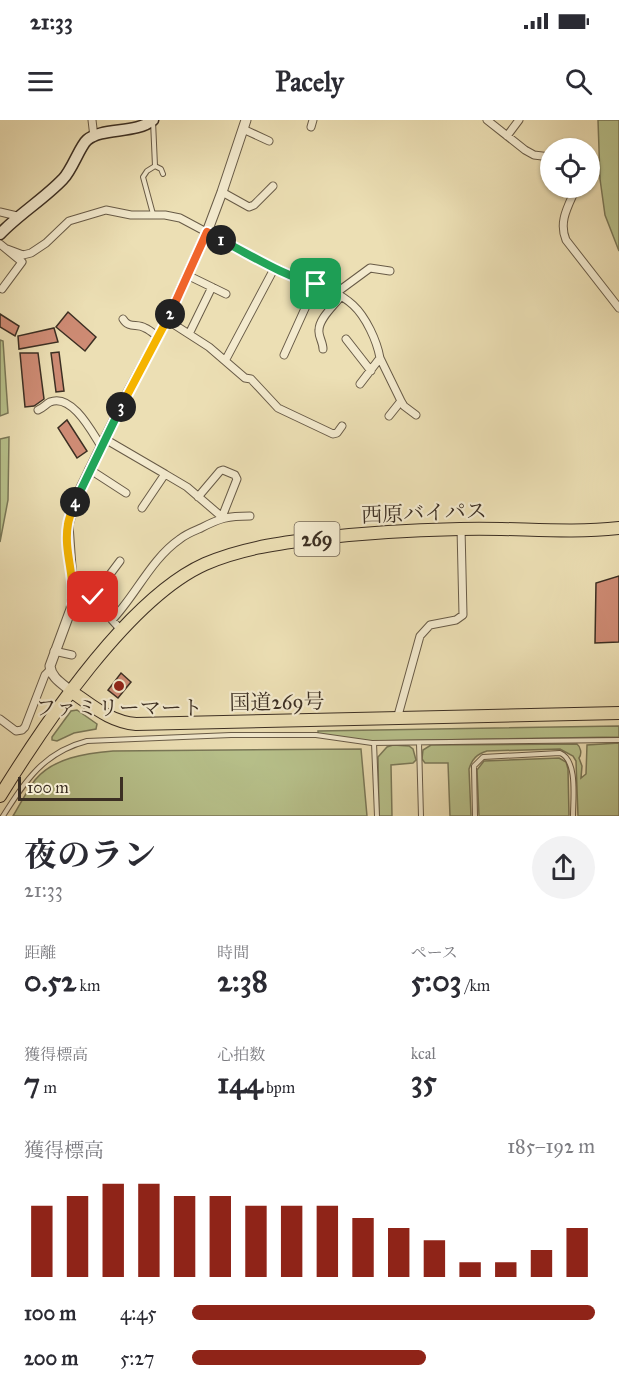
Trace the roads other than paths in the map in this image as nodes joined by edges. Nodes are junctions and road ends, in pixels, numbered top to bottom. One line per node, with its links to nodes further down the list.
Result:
1 (92, 120): 6 (street)
2 (153, 120): 6 (main road); 10 (lane)
3 (487, 120): 7 (street)
4 (519, 120): 7 (street)
5 (244, 125): 8 (street); 13 (street)
6 (94, 136): 17 (main road)
7 (507, 136): 9 (street)
8 (269, 141)
9 (540, 156)
10 (155, 166): 11 (lane); 16 (lane)
11 (163, 174)
12 (273, 186): 13 (street)
13 (222, 192): 18 (street)
14 (572, 198): 30 (street)
15 (0, 212): 17 (street)
16 (153, 215): 18 (street); 21 (street)
17 (17, 216): 19 (main road)
18 (207, 232): 22 (street); 24 (street)
19 (0, 234)
20 (0, 244): 21 (street)
21 (7, 249): 27 (street)
22 (275, 267): 25 (street); 39 (street)
23 (390, 271): 29 (street)
24 (187, 275): 26 (street); 32 (street)
25 (316, 284): 29 (street); 37 (street)
26 (212, 287): 28 (street); 33 (street)
27 (2, 289)
28 (226, 294)
29 (339, 295): 36 (street); 38 (street)
30 (619, 308)
31 (123, 319): 34 (street)
32 (167, 320): 33 (street); 34 (street)
33 (189, 334): 39 (street)
34 (158, 337): 47 (street)
35 (346, 339): 40 (street)
36 (323, 349)
37 (284, 355)
38 (380, 358): 40 (street); 42 (street)
39 (225, 361): 46 (street)
40 (370, 371): 41 (street)
41 (360, 384)
42 (400, 401): 44 (street); 45 (street)
43 (38, 410): 47 (street)
44 (416, 415)
45 (389, 416)
46 (342, 426)
47 (103, 442): 48 (street); 49 (street)
48 (89, 469): 50 (street); 58 (street)
49 (165, 474): 51 (street); 52 (street)
50 (126, 493)
51 (198, 497): 54 (street); 54 (street)
52 (142, 508)
53 (250, 516): 54 (street)
54 (222, 517): 59 (street)
55 (461, 528): 56 (highway, 西原バイパス / 269); 59 (highway, 西原バイパス / 269); 66 (street)
56 (619, 528)
57 (120, 561): 58 (street)
58 (72, 604): 60 (street)
59 (122, 631): 63 (highway, 西原バイパス / 269)
60 (54, 651): 61 (street); 62 (street)
61 (72, 655)
62 (50, 670): 63 (street); 65 (street)
63 (72, 692): 66 (highway, 国道269号); 70 (highway, 269)
64 (619, 713): 66 (highway, 国道269号)
65 (0, 718)
66 (397, 719)
67 (619, 740): 69 (lane)
68 (374, 743): 69 (lane); 71 (lane); 72 (lane)
69 (419, 743): 73 (lane)
70 (0, 796)
71 (3, 816)
72 (377, 816)
73 (421, 816)
74 (476, 816): 75 (lane)
75 (573, 816)

